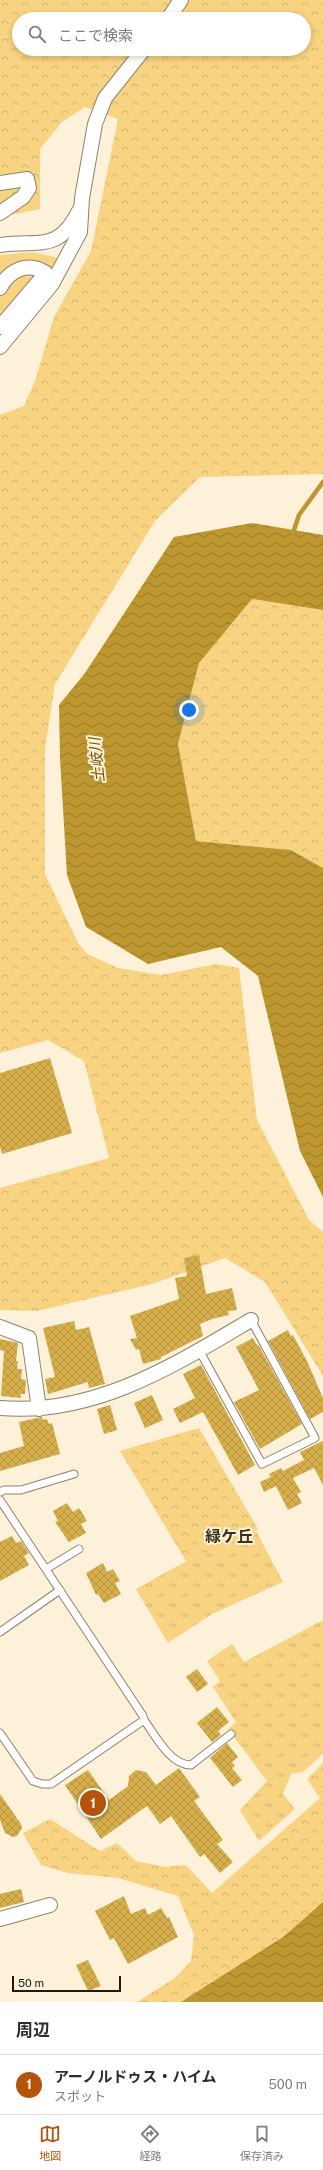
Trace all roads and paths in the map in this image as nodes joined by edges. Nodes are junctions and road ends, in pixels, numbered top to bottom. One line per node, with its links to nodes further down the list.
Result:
1 (181, 0): 2 (street)
2 (173, 12)
3 (138, 56): 5 (street)
4 (0, 182): 6 (street)
5 (83, 204): 7 (street); 9 (street)
6 (0, 213)
7 (49, 243): 8 (street); 9 (street)
8 (0, 245)
9 (64, 264): 11 (street)
10 (0, 288): 11 (street)
11 (41, 288): 12 (street); 13 (street)
12 (0, 327)
13 (0, 347)
14 (252, 1320): 16 (street); 16 (lane)
15 (0, 1327): 18 (street)
16 (200, 1350): 18 (street)
17 (0, 1408): 18 (street)
18 (39, 1410)
19 (74, 1474): 20 (lane)
20 (0, 1492)
21 (0, 1500): 23 (lane)
22 (79, 1550): 23 (lane)
23 (46, 1569): 24 (lane)
24 (60, 1590): 25 (lane); 26 (lane)
25 (0, 1632)
26 (144, 1720): 27 (lane); 28 (lane)
27 (0, 1733)
28 (232, 1734)
29 (50, 1905): 30 (street)
30 (0, 1919)

